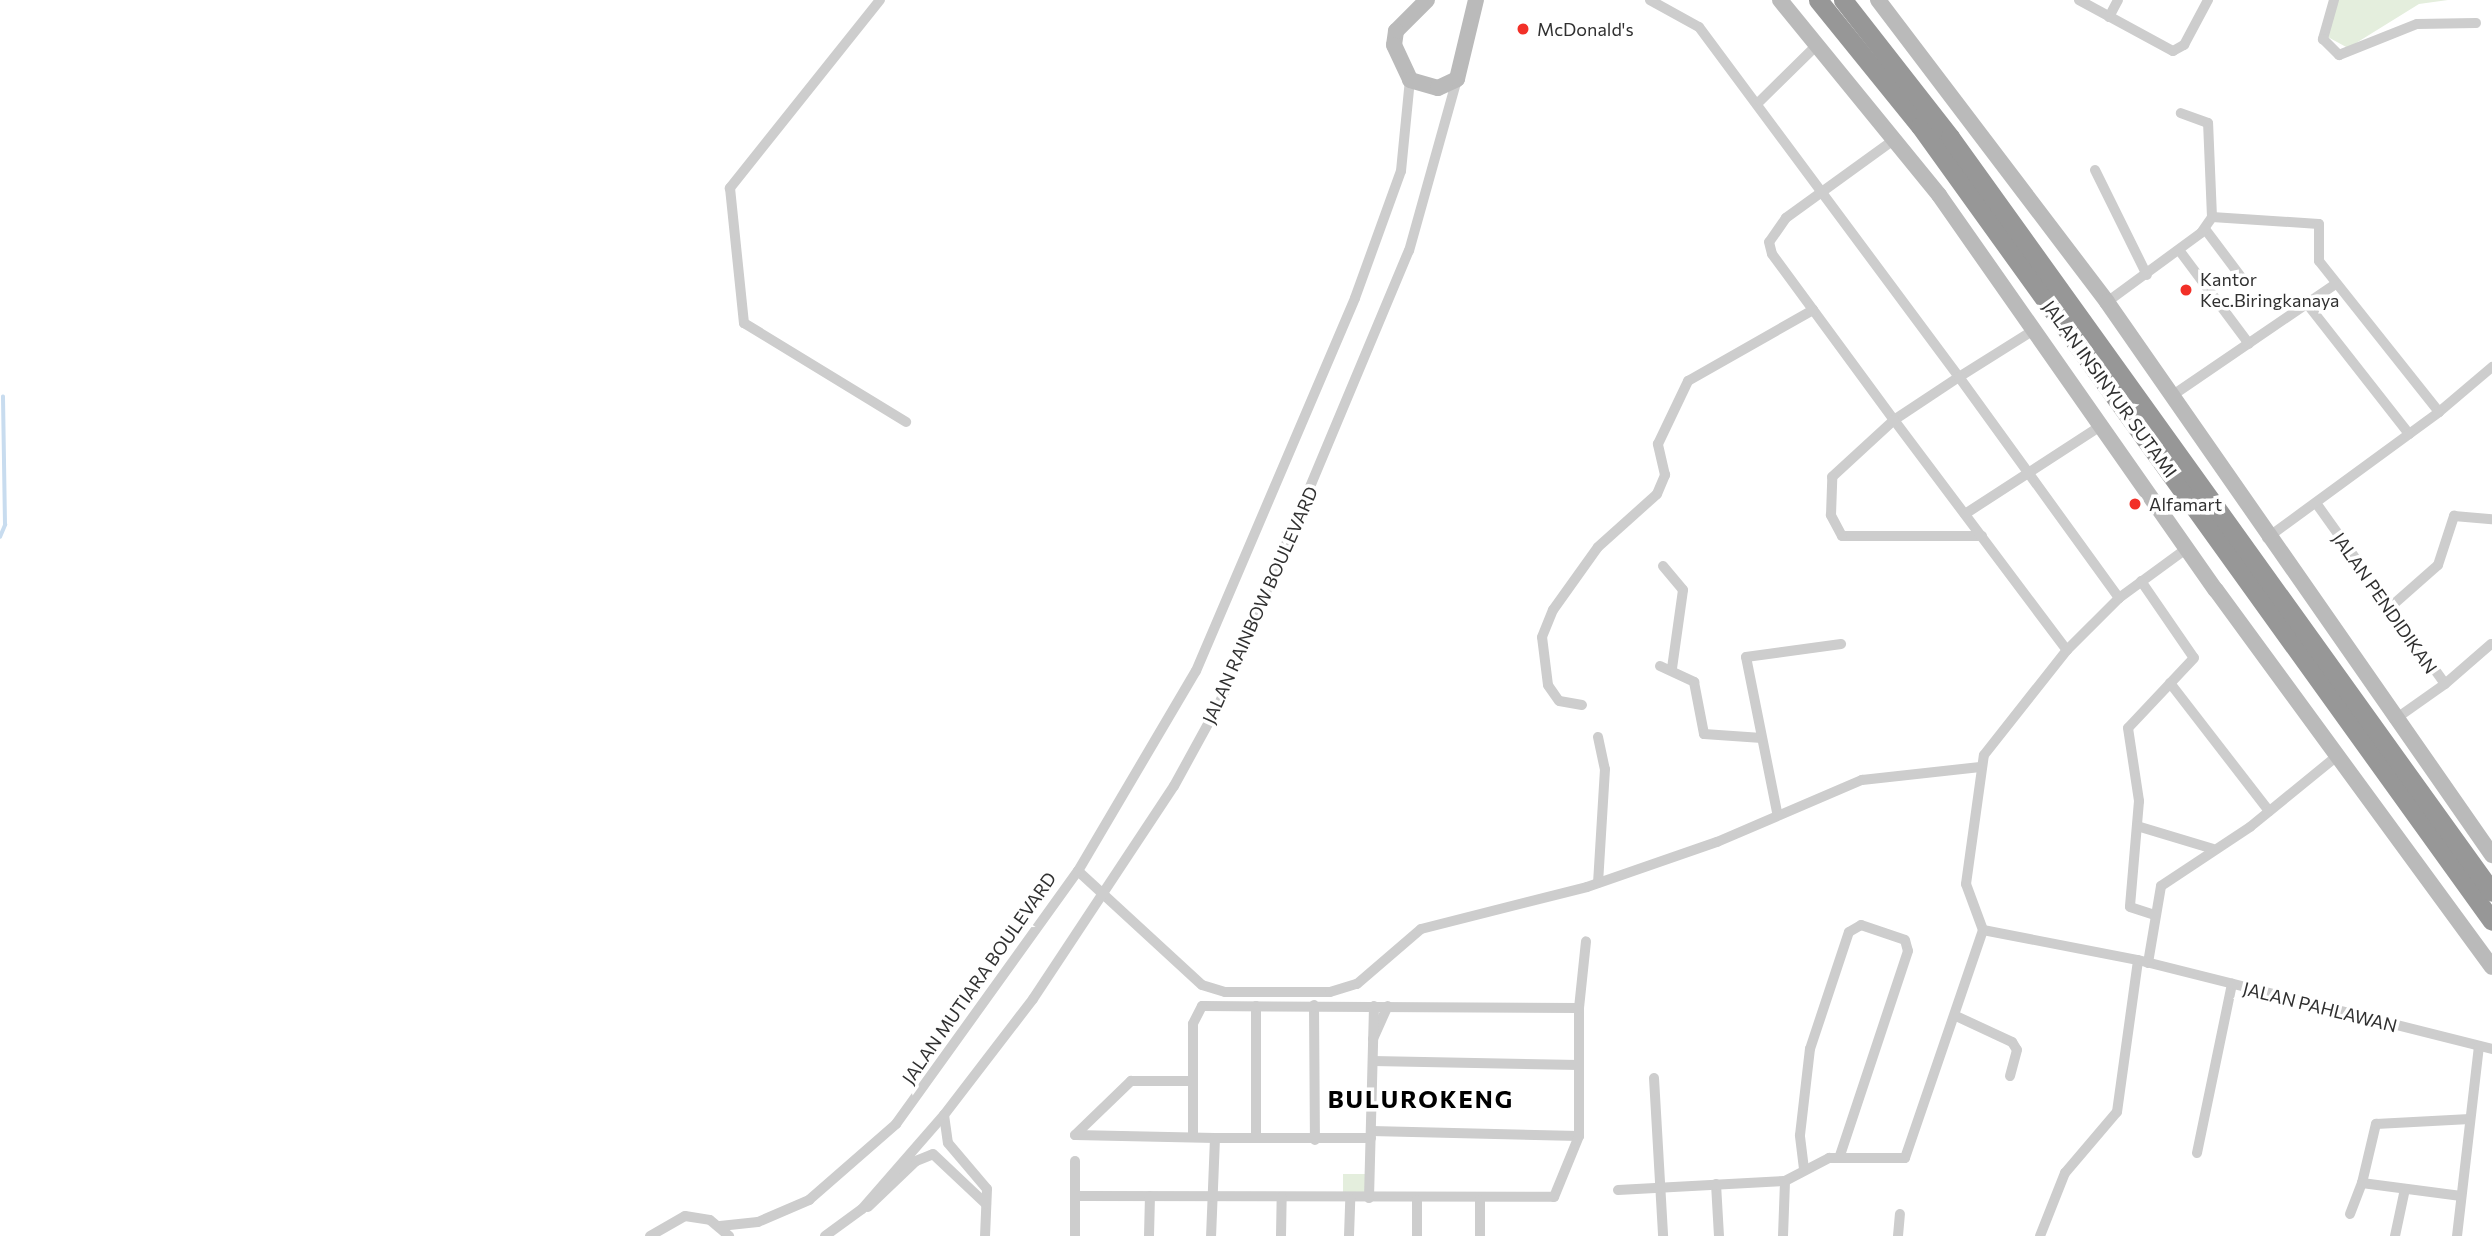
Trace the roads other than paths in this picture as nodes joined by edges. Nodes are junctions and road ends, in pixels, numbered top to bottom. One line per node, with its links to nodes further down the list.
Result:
1 (880, 0): 41 (street)
2 (1427, 0): 18 (street)
3 (1476, 0): 17 (street)
4 (1650, 0): 19 (street)
5 (1780, 0): 16 (street)
6 (1803, 0): 21 (highway)
7 (1818, 0): 21 (highway, JALAN INSINYUR SUTAMI)
8 (1843, 0): 77 (highway, JALAN INSINYUR SUTAMI)
9 (1878, 0): 31 (street)
10 (2079, 0): 14 (street)
11 (2118, 0): 14 (street)
12 (2208, 0): 14 (street)
13 (2334, 0): 15 (street)
14 (2109, 17)
15 (2476, 23)
16 (1817, 45): 19 (street); 22 (street)
17 (1457, 79): 18 (street); 76 (street, JALAN RAINBOW BOULEVARD)
18 (1410, 80): 60 (street, JALAN RAINBOW BOULEVARD)
19 (1760, 102): 24 (street)
20 (2181, 113): 25 (street)
21 (1920, 126): 79 (highway, JALAN INSINYUR SUTAMI)
22 (1895, 139): 24 (street); 34 (street)
23 (2095, 170): 28 (street)
24 (1824, 190): 33 (street); 37 (street)
25 (2213, 217): 26 (street); 30 (street)
26 (2205, 229): 27 (street); 29 (street)
27 (2179, 250): 28 (street); 35 (street)
28 (2147, 275): 31 (street)
29 (2241, 277)
30 (2336, 284): 32 (street); 39 (street)
31 (2107, 302): 38 (street)
32 (2308, 305): 35 (street); 43 (street)
33 (1813, 310): 40 (street); 63 (street)
34 (2034, 330): 37 (street); 42 (street)
35 (2249, 344): 38 (street)
36 (2492, 367): 39 (street)
37 (1959, 377): 40 (street); 44 (street)
38 (2173, 396): 49 (street)
39 (2440, 412): 43 (street)
40 (1895, 420): 46 (street); 48 (street)
41 (906, 422)
42 (2102, 425): 44 (street); 50 (street)
43 (2410, 434): 45 (street)
44 (2028, 471): 46 (street); 53 (street)
45 (2316, 503): 49 (street); 54 (street, JALAN PENDIDIKAN)
46 (1965, 514): 48 (street)
47 (2492, 519): 54 (street)
48 (1982, 536): 57 (street)
49 (2266, 539): 64 (street)
50 (2186, 549): 52 (street); 67 (street)
51 (1663, 566): 59 (street)
52 (2141, 581): 53 (street); 61 (street)
53 (2119, 598): 57 (street)
54 (2387, 610): 62 (street, JALAN PENDIDIKAN)
55 (1841, 643): 66 (street)
56 (2491, 644): 62 (street)
57 (2067, 650): 68 (street)
58 (1660, 666): 59 (street)
59 (1672, 668): 66 (street)
60 (1196, 671): 74 (street, JALAN MUTIARA BOULEVARD)
61 (2170, 683): 69 (street); 71 (street)
62 (2445, 684): 64 (street, JALAN PENDIDIKAN)
63 (1582, 705)
64 (2394, 720): 73 (street)
65 (1598, 737): 75 (street)
66 (1762, 738): 70 (street)
67 (2337, 756): 69 (street); 83 (street)
68 (1980, 767): 70 (street); 80 (street)
69 (2269, 811): 72 (street)
70 (1777, 812): 75 (street)
71 (2137, 826): 72 (street); 78 (street)
72 (2213, 849): 78 (street)
73 (2492, 855)
74 (1077, 871): 76 (street); 130 (street, JALAN MUTIARA BOULEVARD)
75 (1598, 883): 76 (street)
76 (1104, 892): 99 (street, JALAN RAINBOW BOULEVARD)
77 (2492, 892)
78 (2155, 915): 82 (street)
79 (2492, 921)
80 (1983, 930): 82 (street, JALAN PAHLAWAN); 90 (street)
81 (1586, 941): 89 (street)
82 (2143, 962): 84 (street, JALAN PAHLAWAN); 146 (street)
83 (2492, 967)
84 (2232, 985): 92 (street, JALAN PAHLAWAN); 107 (street)
85 (1314, 1005): 86 (street); 87 (street); 106 (street)
86 (1256, 1006): 98 (street); 104 (street)
87 (1374, 1006): 88 (street); 91 (street)
88 (1388, 1006): 89 (street); 91 (street)
89 (1579, 1008): 95 (street)
90 (1956, 1016): 96 (street); 108 (street)
91 (1373, 1039): 94 (street)
92 (2479, 1046): 93 (street, JALAN PAHLAWAN); 100 (street)
93 (2492, 1049)
94 (1373, 1062): 95 (street); 101 (street)
95 (1579, 1065): 102 (street)
96 (2010, 1076)
97 (1654, 1078): 114 (street)
98 (1193, 1081): 103 (street); 103 (street)
99 (944, 1115): 126 (street); 127 (street, JALAN RAINBOW BOULEVARD)
100 (2470, 1119): 112 (street); 119 (street)
101 (1371, 1135): 102 (street); 106 (street); 122 (street)
102 (1579, 1136): 125 (street)
103 (1193, 1137): 105 (street)
104 (1255, 1137): 105 (street); 106 (street)
105 (1215, 1138): 120 (street)
106 (1315, 1140)
107 (2197, 1153)
108 (1840, 1156): 110 (street); 110 (street)
109 (1075, 1161): 117 (street)
110 (1804, 1169): 111 (street)
111 (1785, 1181): 113 (street); 144 (street)
112 (2361, 1183): 115 (street); 129 (street)
113 (1716, 1184): 114 (street); 143 (street)
114 (1660, 1187): 116 (street); 142 (street)
115 (2405, 1189): 119 (street); 147 (street)
116 (1618, 1190)
117 (1075, 1196): 118 (street); 135 (street)
118 (1150, 1196): 120 (street); 136 (street)
119 (2460, 1196): 148 (street)
120 (1215, 1197): 121 (street); 137 (street)
121 (1282, 1197): 123 (street); 138 (street)
122 (1369, 1198): 123 (street); 124 (street)
123 (1350, 1199): 139 (street)
124 (1417, 1200): 125 (street); 140 (street)
125 (1480, 1200): 141 (street)
126 (986, 1204): 127 (street); 134 (street)
127 (862, 1209): 133 (street, JALAN RAINBOW BOULEVARD)
128 (1900, 1214): 145 (street)
129 (2350, 1214)
130 (720, 1226): 131 (street); 132 (street)
131 (650, 1236)
132 (729, 1236)
133 (825, 1236)
134 (985, 1236)
135 (1075, 1236)
136 (1149, 1236)
137 (1212, 1236)
138 (1280, 1236)
139 (1349, 1236)
140 (1417, 1236)
141 (1480, 1236)
142 (1663, 1236)
143 (1719, 1236)
144 (1783, 1236)
145 (1898, 1236)
146 (2040, 1236)
147 (2395, 1236)
148 (2457, 1236)

